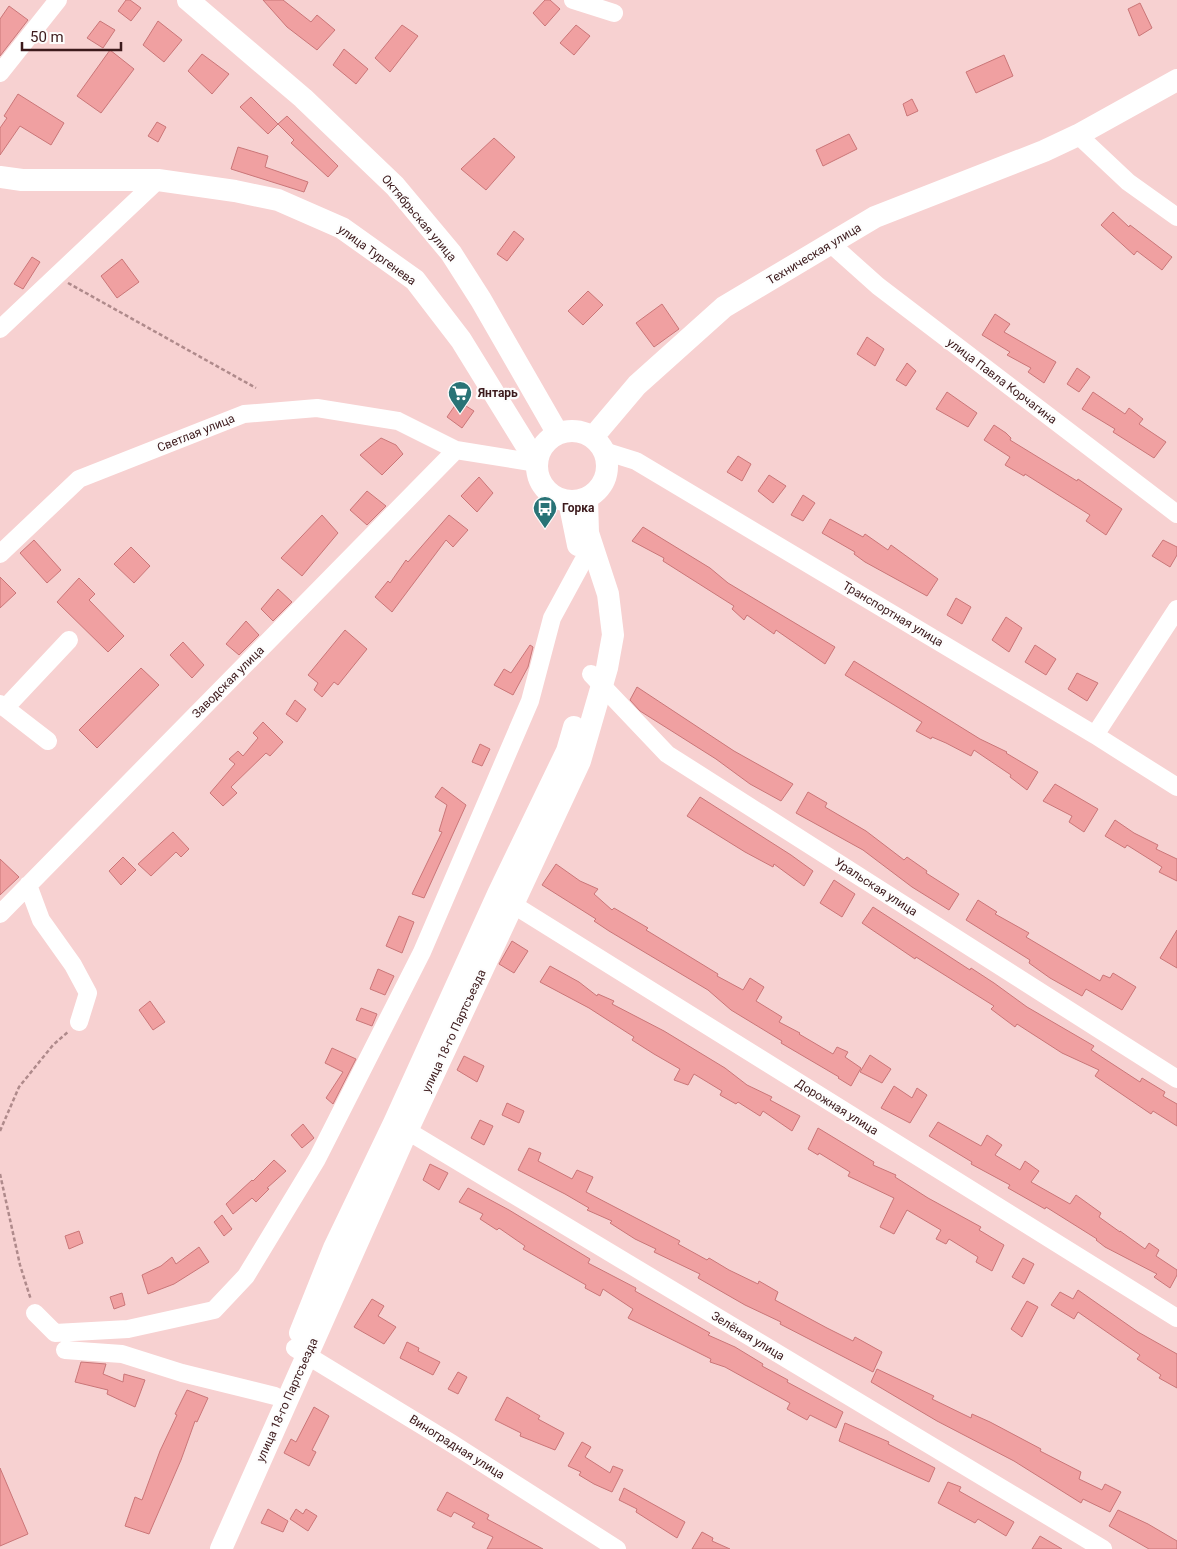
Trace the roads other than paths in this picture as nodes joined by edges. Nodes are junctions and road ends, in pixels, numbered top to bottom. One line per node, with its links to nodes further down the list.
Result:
1 (58, 0): 5 (street)
2 (188, 0): 13 (main road, Октябрьская улица)
3 (578, 1): 4 (street)
4 (614, 13)
5 (1, 68)
6 (1177, 80): 7 (main road, Техническая улица)
7 (1078, 135): 10 (street); 11 (main road, Техническая улица)
8 (0, 177): 9 (main road, улица Тургенева)
9 (158, 180): 12 (street); 16 (main road, улица Тургенева)
10 (1177, 217)
11 (831, 244): 14 (main road, Техническая улица); 18 (street, улица Павла Корчагина)
12 (0, 329)
13 (558, 434): 14 (main road); 16 (main road)
14 (598, 444): 17 (main road); 25 (street, Транспортная улица)
15 (456, 450): 16 (street, Светлая улица); 19 (street, Светлая улица); 28 (street, Заводская улица)
16 (537, 463): 17 (main road)
17 (578, 500): 20 (main road, улица 18-го Партсъезда); 23 (main road, улица 18-го Партсъезда)
18 (1177, 514)
19 (0, 554)
20 (583, 561): 23 (main road, улица 18-го Партсъезда); 34 (street)
21 (1177, 609): 25 (street)
22 (69, 640): 24 (street)
23 (596, 680): 29 (main road, улица 18-го Партсъезда); 32 (street, Уральская улица)
24 (3, 706): 26 (street)
25 (1096, 735): 27 (street, Транспортная улица)
26 (48, 741)
27 (1177, 787)
28 (28, 885): 30 (street, Заводская улица); 31 (street)
29 (505, 899): 33 (main road, улица 18-го Партсъезда); 35 (street, Дорожная улица)
30 (0, 914)
31 (79, 1022)
32 (1177, 1079)
33 (400, 1127): 37 (main road, улица 18-го Партсъезда); 42 (street, Зелёная улица)
34 (35, 1313)
35 (1177, 1318)
36 (65, 1350): 38 (street)
37 (301, 1352): 38 (main road, улица 18-го Партсъезда); 40 (main road, улица 18-го Партсъезда); 41 (street, Виноградная улица)
38 (275, 1396): 39 (main road, улица 18-го Партсъезда)
39 (209, 1549)
40 (221, 1549)
41 (617, 1549)
42 (1103, 1549)

